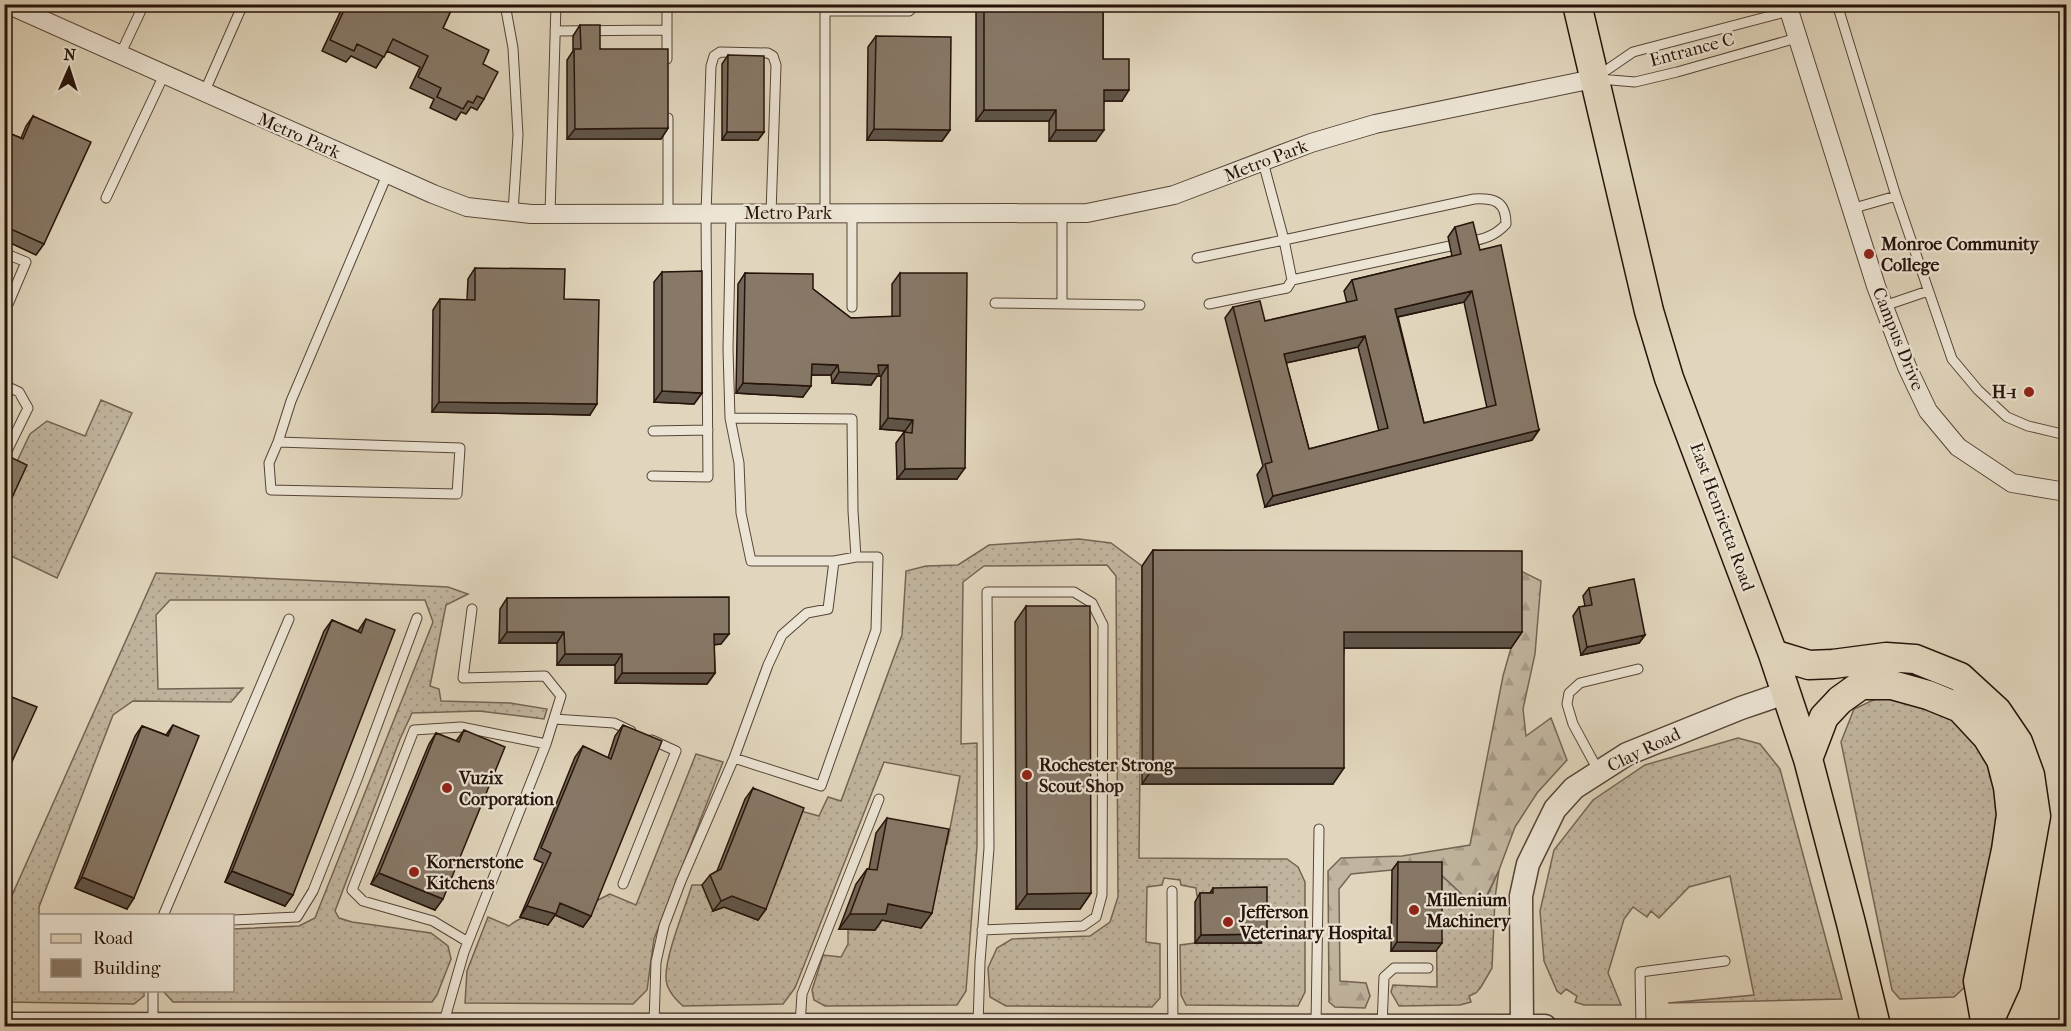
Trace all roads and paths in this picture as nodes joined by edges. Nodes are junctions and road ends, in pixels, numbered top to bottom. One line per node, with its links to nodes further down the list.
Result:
1 (7, 4): 12 (street, Metro Park)
2 (144, 4): 16 (lane)
3 (243, 4): 20 (lane)
4 (505, 4): 27 (lane)
5 (556, 4): 14 (lane)
6 (667, 4): 13 (lane)
7 (916, 4): 10 (lane)
8 (1577, 4): 19 (main road, East Henrietta Road)
9 (1837, 4): 24 (lane)
10 (825, 8): 30 (lane)
11 (1788, 8): 15 (street, Campus Drive); 19 (lane)
12 (39, 11): 16 (street, Metro Park)
13 (667, 30): 14 (lane); 17 (lane)
14 (555, 31): 33 (lane)
15 (1797, 38): 19 (lane, Entrance C); 26 (street, Campus Drive)
16 (120, 56): 18 (street, Metro Park)
17 (667, 66)
18 (164, 75): 20 (street, Metro Park); 25 (lane)
19 (1593, 79): 22 (street, Metro Park); 64 (main road, East Henrietta Road)
20 (204, 93): 23 (street, Metro Park)
21 (668, 112): 34 (lane)
22 (1263, 162): 32 (street, Metro Park); 36 (lane)
23 (387, 175): 27 (street, Metro Park); 55 (lane)
24 (1896, 196): 26 (lane); 42 (lane)
25 (106, 198)
26 (1851, 209): 48 (street, Campus Drive)
27 (513, 212): 33 (street, Metro Park)
28 (731, 213): 29 (street, Metro Park); 35 (street, Metro Park); 51 (lane)
29 (771, 213): 30 (street, Metro Park); 35 (lane)
30 (825, 213): 31 (street, Metro Park)
31 (852, 213): 32 (street, Metro Park); 49 (lane)
32 (1062, 213): 45 (lane)
33 (549, 214): 34 (street, Metro Park)
34 (668, 214): 35 (street, Metro Park)
35 (706, 214): 53 (lane)
36 (1284, 240): 37 (lane); 40 (lane); 41 (lane)
37 (1468, 242)
38 (1449, 246): 41 (lane)
39 (4, 253): 43 (lane)
40 (1197, 258)
41 (1292, 280): 46 (lane)
42 (1928, 291): 48 (lane); 54 (lane)
43 (4, 301)
44 (995, 303): 45 (lane)
45 (1062, 304): 47 (lane)
46 (1209, 304)
47 (1140, 305)
48 (1884, 306): 58 (street, Campus Drive)
49 (852, 307)
50 (4, 385): 56 (lane)
51 (730, 418): 59 (lane); 60 (lane)
52 (653, 430): 53 (lane)
53 (708, 430): 57 (lane)
54 (2067, 435)
55 (278, 442): 55 (lane)
56 (4, 457)
57 (652, 476)
58 (2067, 492)
59 (856, 557): 60 (lane); 69 (lane)
60 (834, 561): 69 (lane)
61 (472, 609): 67 (lane)
62 (417, 618): 77 (lane)
63 (289, 619): 76 (lane)
64 (1773, 654): 66 (main road, East Henrietta Road); 98 (main road)
65 (1638, 669): 71 (lane)
66 (1785, 693): 70 (main road, East Henrietta Road); 71 (street, Clay Road)
67 (554, 719): 68 (lane); 74 (lane)
68 (546, 744): 79 (lane); 79 (lane)
69 (734, 758): 88 (lane)
70 (1808, 759): 97 (main road, East Henrietta Road); 98 (main road)
71 (1599, 772): 94 (street, Clay Road)
72 (879, 799): 89 (lane)
73 (1318, 829): 92 (lane)
74 (623, 884)
75 (1172, 891): 91 (lane)
76 (163, 914)
77 (234, 920)
78 (982, 930): 78 (lane); 90 (lane)
79 (468, 942): 87 (lane)
80 (1725, 961): 96 (lane)
81 (1428, 968): 93 (lane)
82 (153, 992): 84 (lane)
83 (4, 1024): 84 (street)
84 (153, 1024): 85 (street)
85 (215, 1025): 86 (street)
86 (353, 1025): 87 (street)
87 (443, 1025): 88 (street)
88 (654, 1025): 89 (street)
89 (800, 1025): 90 (street)
90 (978, 1025): 91 (street)
91 (1173, 1026): 92 (street)
92 (1316, 1026): 93 (street)
93 (1382, 1026): 94 (street)
94 (1522, 1026): 95 (street)
95 (1545, 1026)
96 (1641, 1026)
97 (1876, 1026)
98 (1986, 1026)

